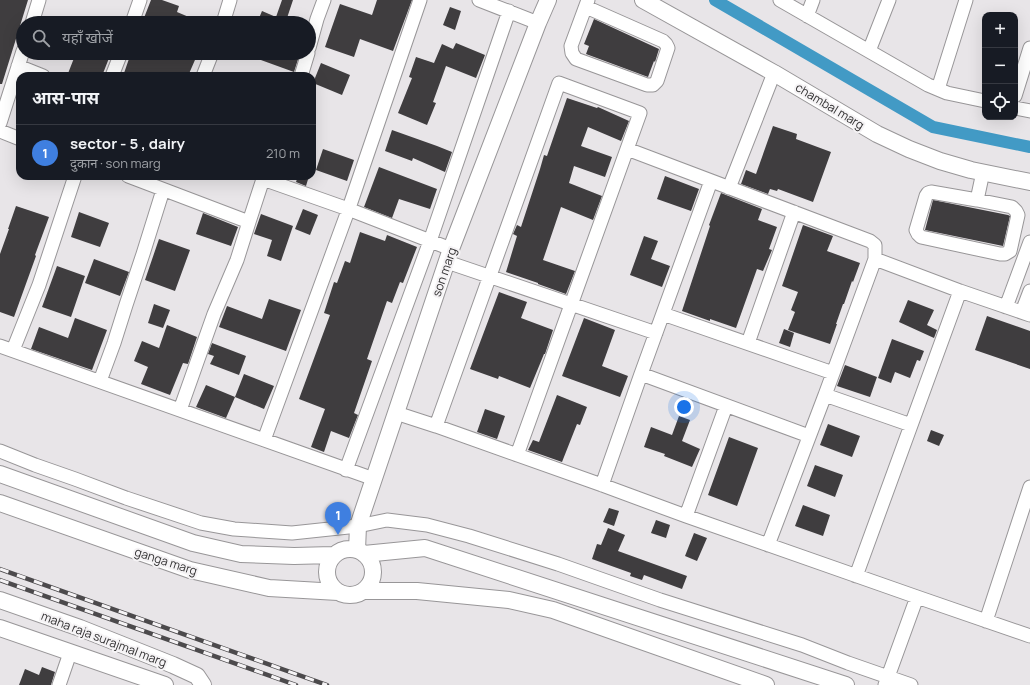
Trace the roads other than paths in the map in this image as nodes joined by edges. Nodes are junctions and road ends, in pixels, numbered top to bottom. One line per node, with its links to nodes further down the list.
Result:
1 (39, 0): 15 (street)
2 (140, 0): 16 (street)
3 (230, 0): 17 (street)
4 (324, 0): 20 (street)
5 (420, 0): 54 (street)
6 (480, 0): 14 (street)
7 (548, 0): 19 (street, son marg)
8 (643, 0): 34 (street, chambal marg)
9 (780, 0): 18 (street)
10 (813, 0): 18 (street)
11 (888, 0): 22 (street)
12 (966, 0): 36 (street)
13 (587, 3): 13 (street)
14 (509, 12): 19 (street); 57 (street)
15 (34, 16)
16 (134, 16)
17 (226, 16)
18 (807, 16): 22 (street)
19 (538, 22): 59 (street, son marg)
20 (316, 24)
21 (1030, 48): 35 (street)
22 (869, 51): 36 (street)
23 (20, 60): 27 (street)
24 (118, 60): 31 (street)
25 (209, 60): 32 (street)
26 (306, 60): 33 (street)
27 (18, 66): 28 (street); 30 (street)
28 (16, 72)
29 (16, 72): 40 (street)
30 (33, 72)
31 (113, 72)
32 (205, 72)
33 (302, 72)
34 (774, 73): 44 (street, chambal marg); 51 (street)
35 (1018, 86)
36 (938, 89): 37 (street)
37 (982, 100)
38 (1018, 109): 39 (street)
39 (1030, 111)
40 (0, 123)
41 (0, 131): 42 (street)
42 (16, 137)
43 (627, 149): 49 (street); 61 (street); 64 (street)
44 (983, 172): 50 (street, chambal marg); 53 (street)
45 (74, 180): 71 (street)
46 (138, 180): 52 (street)
47 (262, 180): 56 (street)
48 (268, 180): 54 (street)
49 (711, 181): 51 (street); 67 (street)
50 (1030, 182)
51 (728, 188): 55 (street)
52 (163, 190): 56 (street); 74 (street)
53 (977, 200): 53 (street)
54 (348, 210): 57 (street); 82 (street)
55 (794, 212): 60 (street); 69 (street)
56 (249, 222): 77 (street)
57 (430, 241): 59 (street); 85 (street)
58 (1030, 242): 65 (street)
59 (449, 256): 61 (street); 78 (street, son marg)
60 (875, 259): 62 (street); 72 (street)
61 (490, 276): 64 (street); 80 (street)
62 (960, 290): 65 (street); 79 (street)
63 (1030, 291): 66 (street)
64 (571, 304): 68 (street); 84 (street)
65 (1006, 307): 66 (street)
66 (1026, 313)
67 (663, 314): 68 (street); 69 (street)
68 (656, 333): 73 (street)
69 (748, 343): 72 (street)
70 (0, 346): 71 (street)
71 (13, 350): 74 (street)
72 (833, 373): 75 (street)
73 (641, 374): 76 (street); 88 (street)
74 (100, 381): 77 (street)
75 (824, 395): 79 (street); 81 (street)
76 (726, 406): 81 (street); 91 (street)
77 (180, 410): 82 (street)
78 (396, 413): 80 (street); 87 (street, son marg)
79 (911, 425): 96 (street)
80 (436, 426): 84 (street)
81 (809, 436): 93 (street)
82 (264, 440): 85 (street)
83 (0, 451): 92 (street)
84 (517, 455): 88 (street)
85 (346, 470): 87 (street)
86 (0, 474): 95 (street)
87 (374, 479): 92 (street, son marg)
88 (602, 485): 91 (street)
89 (1030, 487): 101 (street)
90 (0, 503): 98 (street, ganga marg)
91 (686, 516): 93 (street)
92 (358, 526): 94 (street, son marg); 106 (street)
93 (768, 545): 96 (street)
94 (361, 552): 95 (street); 97 (street); 111 (street)
95 (334, 555): 98 (street)
96 (856, 576): 99 (street)
97 (363, 591): 98 (street); 110 (street)
98 (338, 592)
99 (917, 597): 101 (street); 106 (street)
100 (0, 600): 103 (street, maha raja surajmal marg)
101 (986, 621): 104 (street)
102 (0, 628): 105 (street, maha raja surajmal marg)
103 (80, 628): 105 (street); 109 (street, maha raja surajmal marg)
104 (1030, 636)
105 (70, 653): 107 (street); 108 (street, maha raja surajmal marg)
106 (886, 681): 112 (street)
107 (59, 685)
108 (165, 685)
109 (203, 685)
110 (766, 685)
111 (846, 685)
112 (911, 685)

